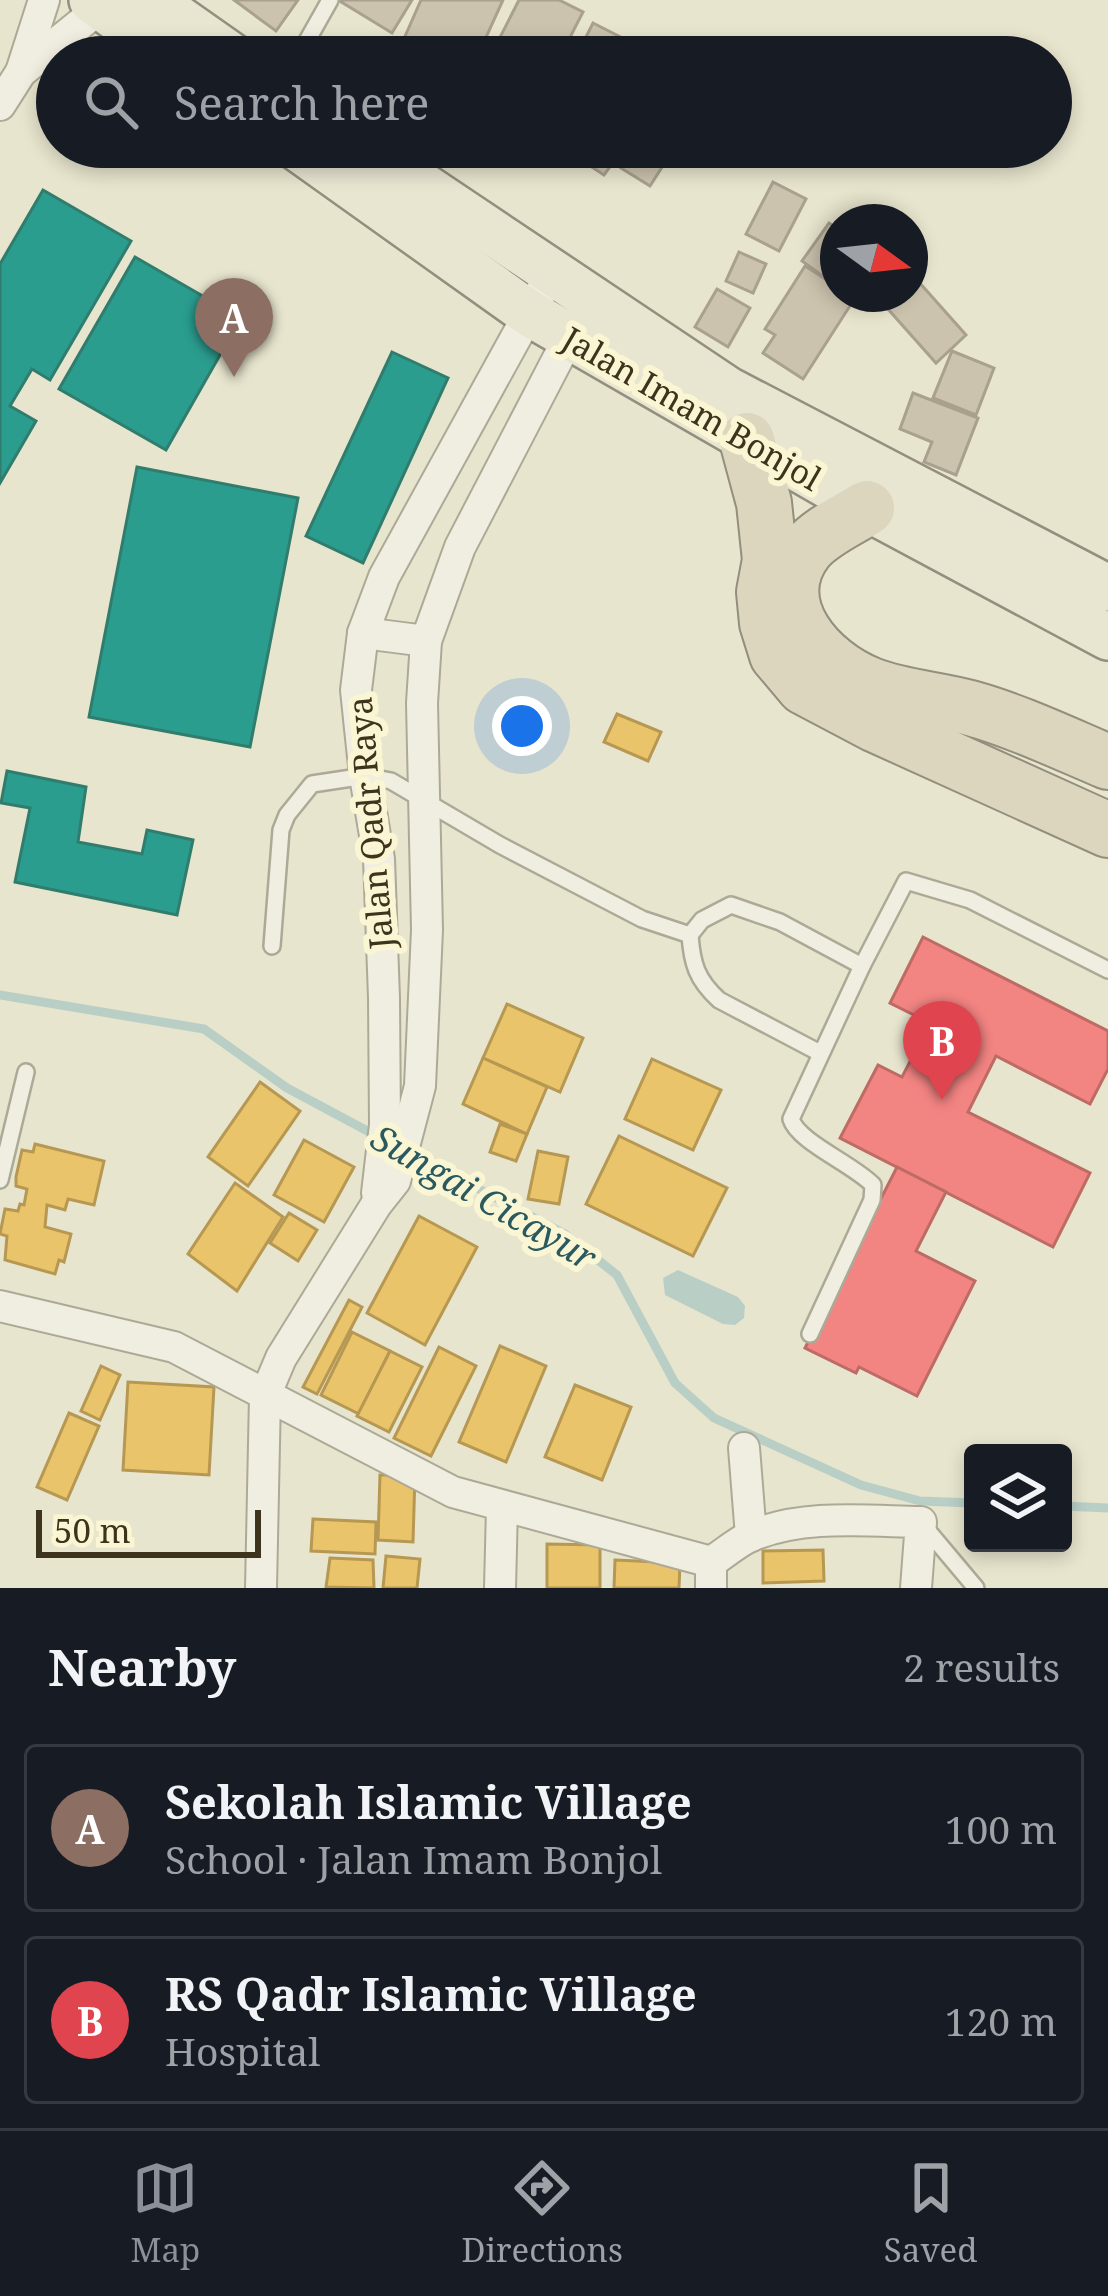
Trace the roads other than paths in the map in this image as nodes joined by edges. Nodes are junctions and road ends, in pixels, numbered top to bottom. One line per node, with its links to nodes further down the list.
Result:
1 (44, 0): 10 (street)
2 (152, 0): 7 (main road)
3 (330, 0): 8 (lane)
4 (96, 4): 5 (street); 6 (main road)
5 (61, 36)
6 (141, 36)
7 (203, 36)
8 (310, 36)
9 (36, 58): 10 (street)
10 (21, 72): 11 (street)
11 (0, 105)
12 (325, 168): 16 (main road, Jalan Imam Bonjol)
13 (396, 168): 14 (main road, Jalan Imam Bonjol)
14 (552, 272): 15 (main road, Jalan Imam Bonjol); 16 (street, Jalan Qadr Raya)
15 (591, 297): 17 (street, Jalan Qadr Raya); 21 (main road, Jalan Imam Bonjol)
16 (529, 313): 17 (main road, Jalan Imam Bonjol); 22 (street, Jalan Qadr Raya)
17 (568, 336): 18 (main road, Jalan Imam Bonjol); 24 (street, Jalan Qadr Raya)
18 (747, 440): 19 (main road, Jalan Imam Bonjol); 20 (highway)
19 (848, 497): 20 (highway); 23 (main road, Jalan Imam Bonjol); 25 (highway)
20 (770, 560): 28 (highway)
21 (1108, 588)
22 (363, 634): 24 (street); 26 (street, Jalan Qadr Raya)
23 (1108, 637)
24 (426, 640): 27 (street, Jalan Qadr Raya)
25 (1108, 762)
26 (365, 776): 27 (lane); 30 (lane); 35 (street, Jalan Qadr Raya)
27 (423, 797): 29 (lane); 35 (street, Jalan Qadr Raya)
28 (1108, 830)
29 (690, 934): 31 (lane); 33 (lane)
30 (272, 946)
31 (862, 967): 32 (lane); 33 (lane)
32 (1108, 970)
33 (820, 1053): 38 (lane)
34 (26, 1072): 36 (lane)
35 (398, 1130): 39 (street, Jalan Qadr Raya)
36 (0, 1180)
37 (0, 1306): 39 (street)
38 (810, 1334)
39 (265, 1396): 41 (street); 45 (street, Jalan Qadr Raya)
40 (744, 1448): 43 (street)
41 (502, 1508): 44 (street); 46 (street)
42 (921, 1522): 43 (street); 47 (street); 48 (lane)
43 (751, 1536): 44 (street)
44 (711, 1575)
45 (261, 1588)
46 (500, 1588)
47 (916, 1588)
48 (976, 1588)

